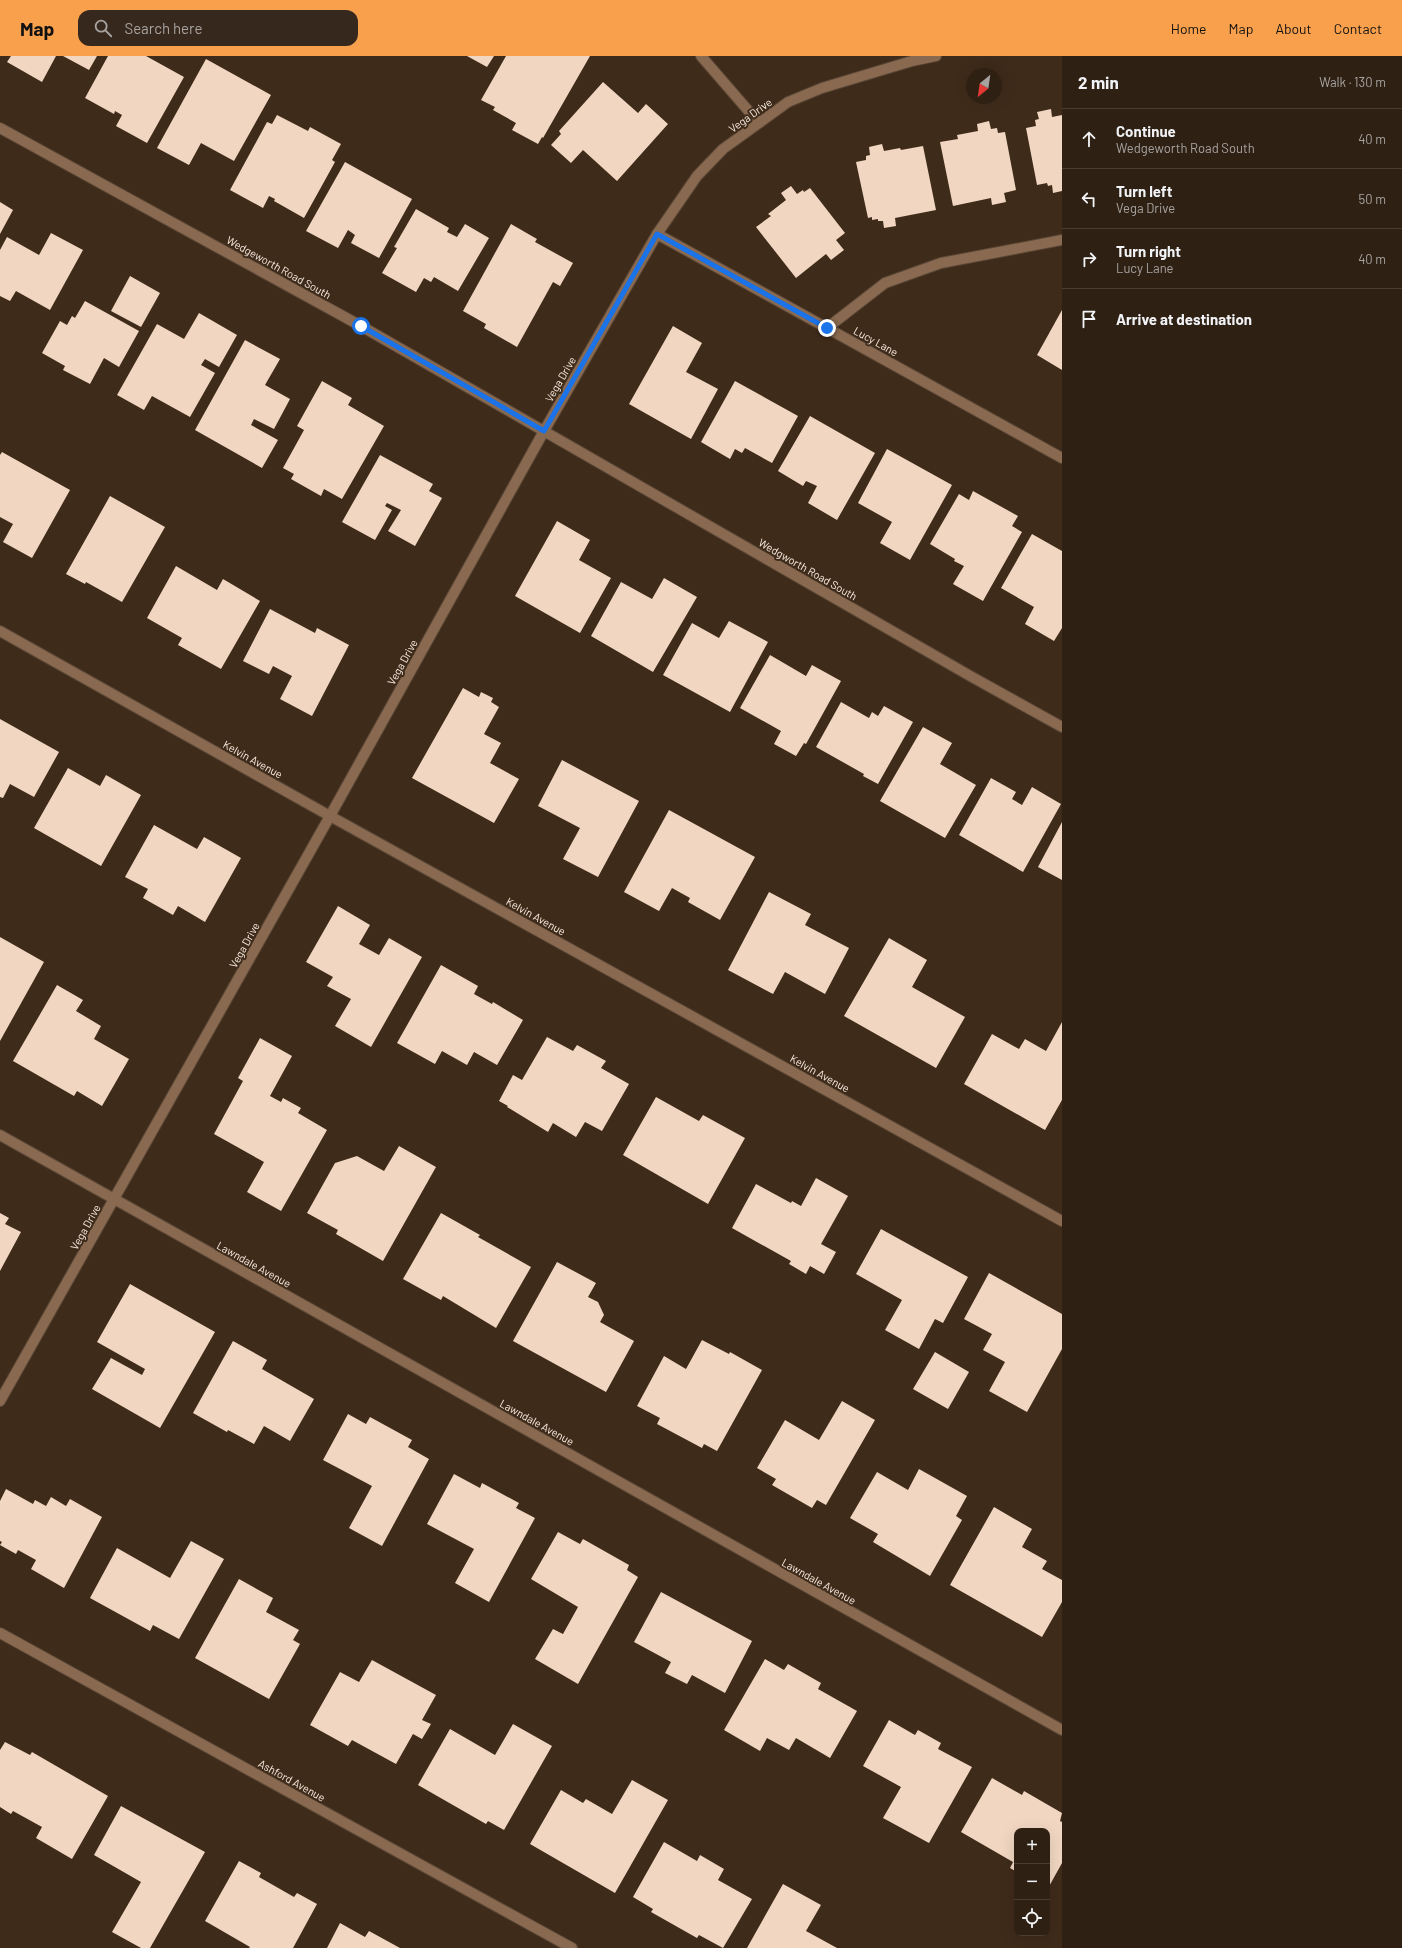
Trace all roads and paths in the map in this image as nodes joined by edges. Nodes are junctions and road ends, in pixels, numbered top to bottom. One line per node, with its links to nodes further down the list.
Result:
1 (701, 56): 3 (street)
2 (936, 56): 3 (street, Vega Drive)
3 (759, 123): 5 (street, Vega Drive)
4 (0, 128): 8 (street, Wedgeworth Road South)
5 (657, 234): 7 (street, Lucy Lane); 8 (street, Vega Drive)
6 (1062, 240): 7 (street)
7 (827, 328): 9 (street, Lucy Lane)
8 (544, 431): 11 (street, Wedgworth Road South); 12 (street, Vega Drive)
9 (1062, 458)
10 (0, 631): 12 (street, Kelvin Avenue)
11 (1062, 727)
12 (330, 816): 14 (street, Vega Drive); 15 (street, Kelvin Avenue)
13 (0, 1135): 14 (street, Lawndale Avenue)
14 (114, 1200): 16 (street, Vega Drive); 18 (street, Lawndale Avenue)
15 (1062, 1221)
16 (0, 1401)
17 (0, 1633): 19 (street, Ashford Avenue)
18 (1062, 1730)
19 (572, 1948)

